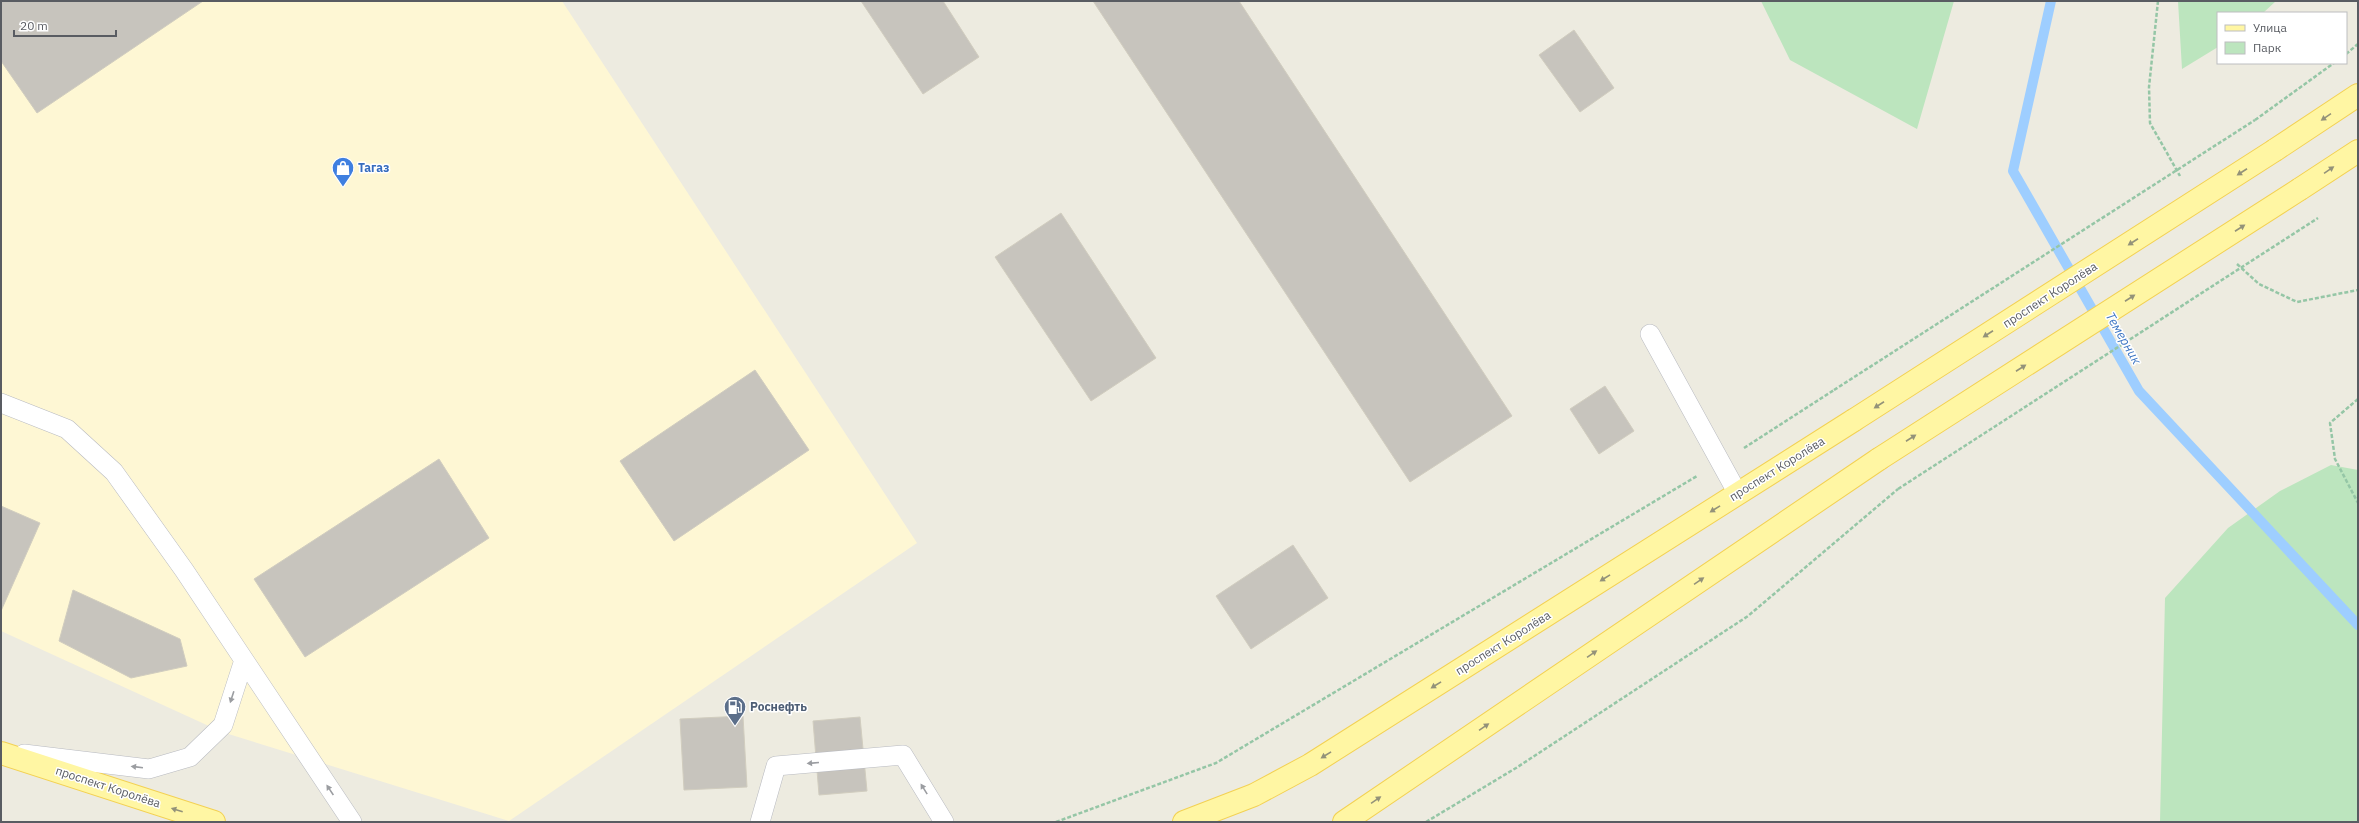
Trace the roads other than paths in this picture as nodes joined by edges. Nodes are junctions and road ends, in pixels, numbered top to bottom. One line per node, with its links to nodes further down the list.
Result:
1 (2358, 95): 5 (main road, проспект Королёва, one-way to 5, bridge)
2 (2358, 151): 13 (main road, one-way to 2, bridge)
3 (1650, 334): 5 (lane)
4 (1, 402): 6 (lane)
5 (1738, 494): 12 (main road, проспект Королёва, one-way to 12)
6 (244, 660): 7 (lane, one-way to 7); 9 (lane, one-way to 6)
7 (1, 752): 8 (main road, проспект Королёва, one-way to 7)
8 (214, 822)
9 (352, 822)
10 (760, 822): 11 (lane, one-way to 10)
11 (944, 822)
12 (1184, 822)
13 (1344, 822)

